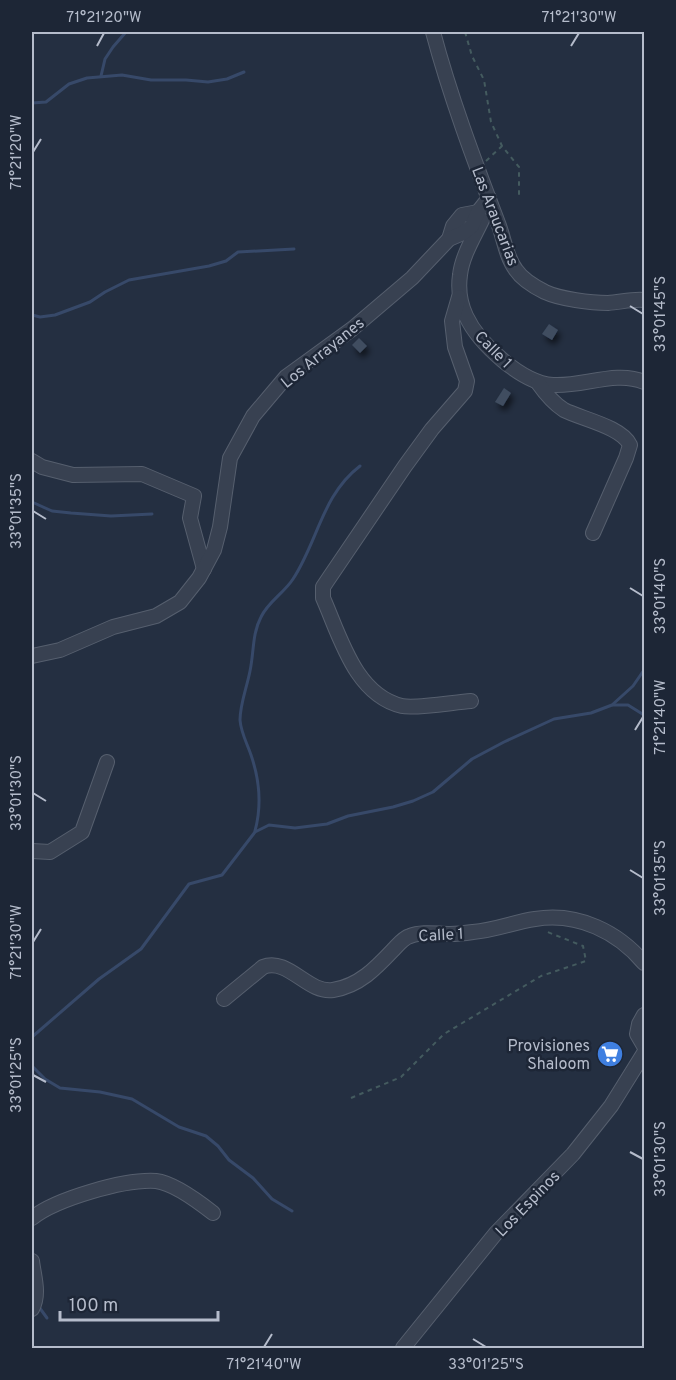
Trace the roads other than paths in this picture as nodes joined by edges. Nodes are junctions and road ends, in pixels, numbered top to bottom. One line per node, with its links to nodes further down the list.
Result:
1 (433, 32): 2 (street, Las Araucarias)
2 (490, 201): 3 (street, Calle 1); 4 (street, Las Araucarias); 9 (street, Los Arrayanes)
3 (459, 297): 6 (street, Calle 1); 11 (street)
4 (645, 300)
5 (645, 382): 6 (street, Calle 1)
6 (537, 383): 8 (street)
7 (32, 461): 9 (street)
8 (593, 533)
9 (204, 569): 10 (street, Los Arrayanes)
10 (32, 656)
11 (471, 701)
12 (107, 762): 13 (street)
13 (32, 851)
14 (645, 963): 15 (street, Calle 1)
15 (224, 999)
16 (645, 1015): 17 (street)
17 (645, 1046)
18 (645, 1053): 23 (street, Los Espinos)
19 (213, 1213): 20 (street)
20 (32, 1218)
21 (32, 1261): 22 (street)
22 (32, 1309)
23 (403, 1348)

